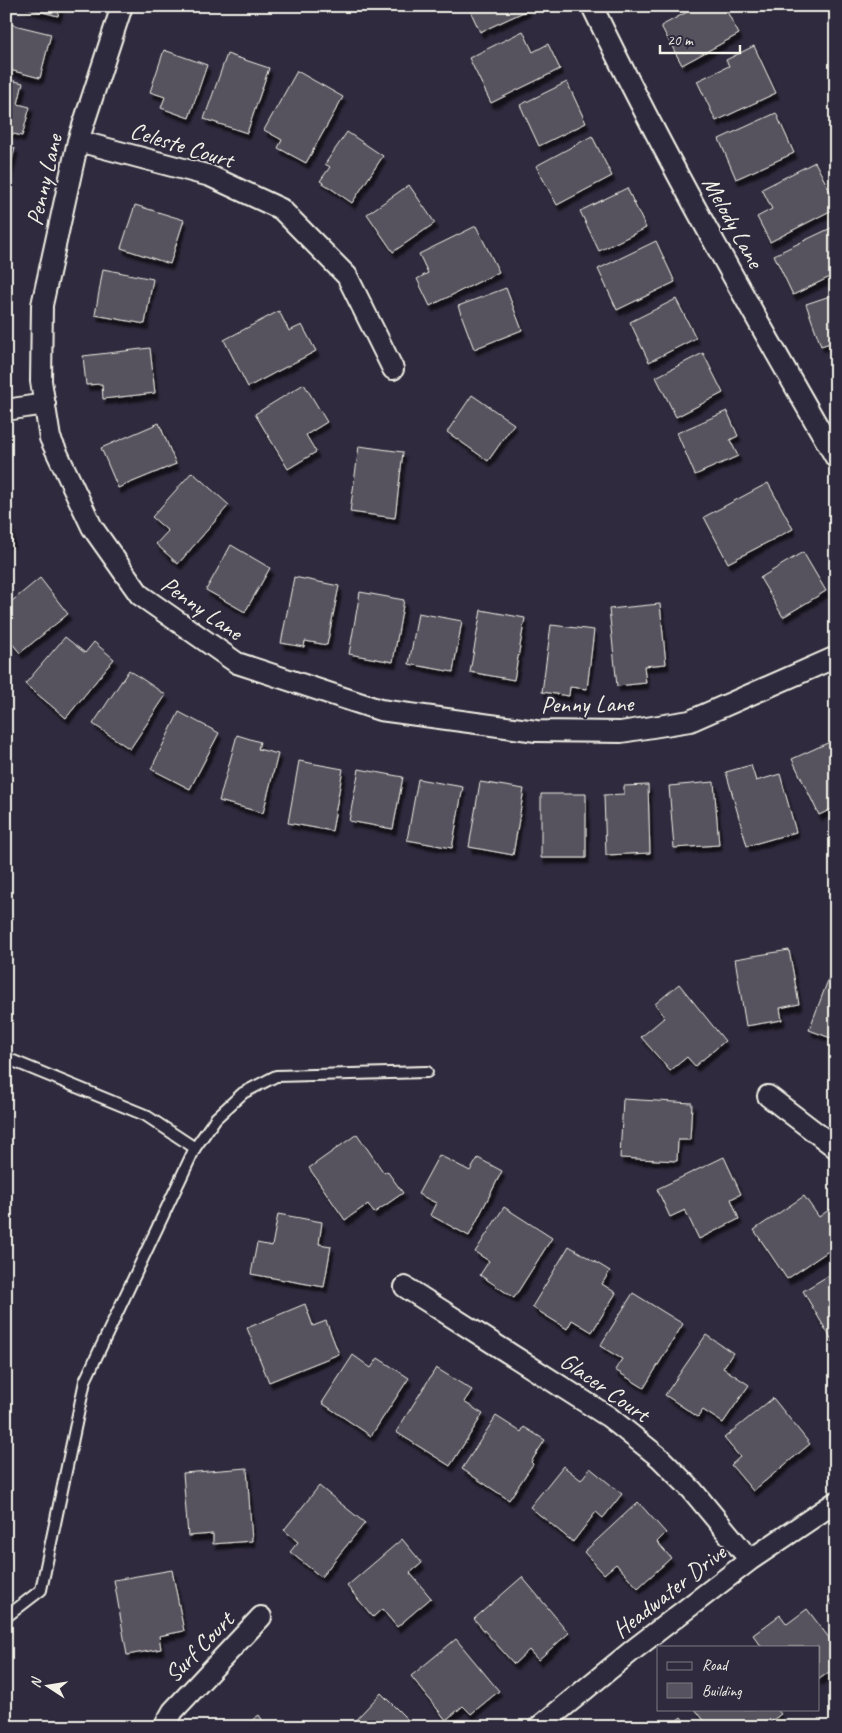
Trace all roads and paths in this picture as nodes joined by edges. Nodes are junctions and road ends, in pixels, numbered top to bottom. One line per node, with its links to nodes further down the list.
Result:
1 (122, 6): 3 (street, Penny Lane)
2 (592, 6): 7 (street, Melody Lane)
3 (78, 141): 4 (street, Celeste Court); 5 (street, Penny Lane)
4 (393, 369)
5 (45, 404): 6 (street); 8 (street, Penny Lane)
6 (6, 410)
7 (836, 458)
8 (836, 657)
9 (6, 1058): 12 (lane)
10 (427, 1072): 12 (lane)
11 (768, 1096): 13 (street)
12 (195, 1148): 17 (lane)
13 (836, 1148)
14 (405, 1287): 16 (street, Glacer Court)
15 (836, 1502): 16 (street, Headwater Drive)
16 (750, 1560): 20 (street, Headwater Drive)
17 (6, 1617)
18 (261, 1618): 19 (street, Surf Court)
19 (168, 1719)
20 (539, 1727)

